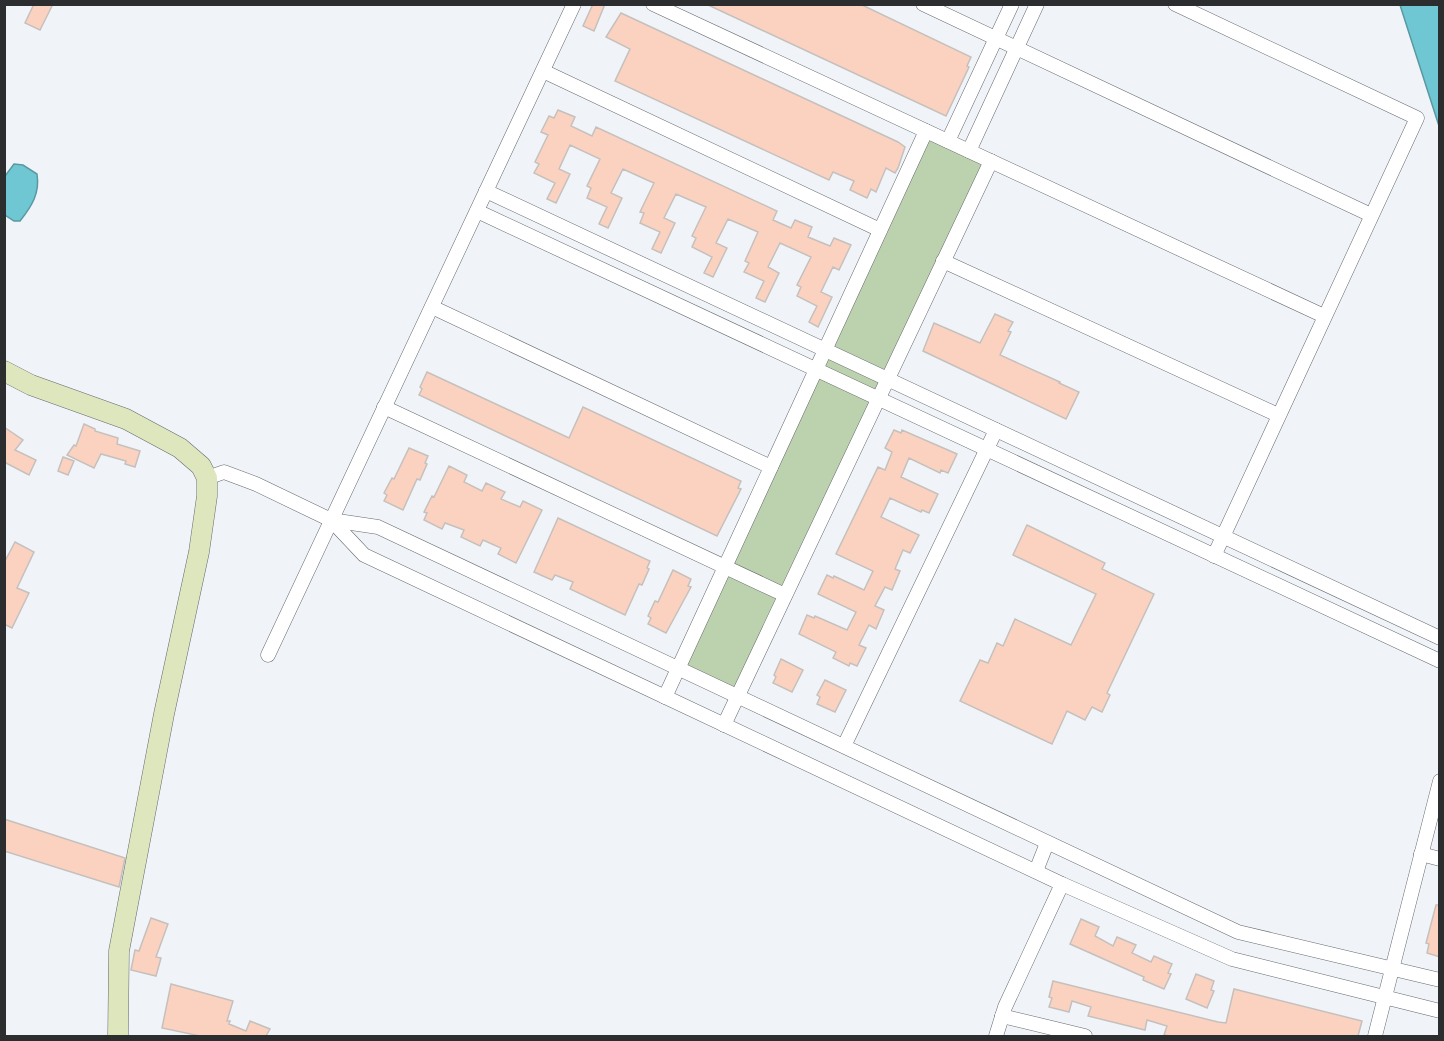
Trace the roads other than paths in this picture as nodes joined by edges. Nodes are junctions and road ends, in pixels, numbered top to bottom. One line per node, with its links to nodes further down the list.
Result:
1 (574, 4): 9 (street)
2 (653, 4): 10 (street)
3 (923, 4): 7 (street)
4 (1012, 4): 7 (street)
5 (1037, 4): 8 (street)
6 (1175, 4): 16 (street)
7 (996, 39): 8 (street); 11 (street)
8 (1016, 48): 12 (street); 16 (street)
9 (543, 71): 14 (street); 17 (street)
10 (926, 131): 11 (street); 17 (street)
11 (948, 141): 12 (street)
12 (969, 151): 13 (street)
13 (991, 161): 18 (street); 20 (street)
14 (486, 191): 15 (street); 21 (street)
15 (477, 211): 19 (street); 22 (street)
16 (1371, 215): 20 (street)
17 (880, 230): 21 (street)
18 (943, 261): 24 (street); 27 (street)
19 (432, 307): 26 (street); 30 (street)
20 (1324, 316): 27 (street)
21 (825, 350): 22 (street); 24 (street)
22 (816, 370): 25 (street); 30 (street)
23 (4, 371): 31 (street)
24 (888, 379): 25 (street); 28 (street)
25 (878, 399): 29 (street); 36 (street)
26 (384, 407): 32 (street); 35 (street)
27 (1278, 415): 33 (street)
28 (996, 430): 29 (street); 33 (street)
29 (986, 449): 34 (street); 44 (street)
30 (771, 467): 35 (street)
31 (207, 478): 32 (street); 56 (street)
32 (331, 520): 38 (street); 40 (street); 41 (street)
33 (1222, 536): 34 (street); 37 (street)
34 (1214, 556): 39 (street)
35 (725, 567): 36 (street); 40 (street)
36 (785, 595): 42 (street)
37 (1440, 638)
38 (268, 655)
39 (1440, 661)
40 (678, 669): 41 (street); 42 (street)
41 (665, 697): 43 (street)
42 (737, 697): 43 (street); 44 (street)
43 (724, 725): 49 (street)
44 (844, 746): 46 (street)
45 (1440, 781): 47 (street)
46 (1047, 843): 49 (street); 51 (street)
47 (1421, 854): 48 (street); 51 (street)
48 (1440, 859)
49 (1036, 871): 50 (street)
50 (1062, 884): 53 (street); 55 (street)
51 (1392, 968): 52 (street); 53 (street)
52 (1440, 980)
53 (1385, 997): 54 (street); 59 (street)
54 (1440, 1011)
55 (1002, 1016): 57 (street); 58 (street)
56 (118, 1036)
57 (996, 1036)
58 (1085, 1036)
59 (1375, 1036)

